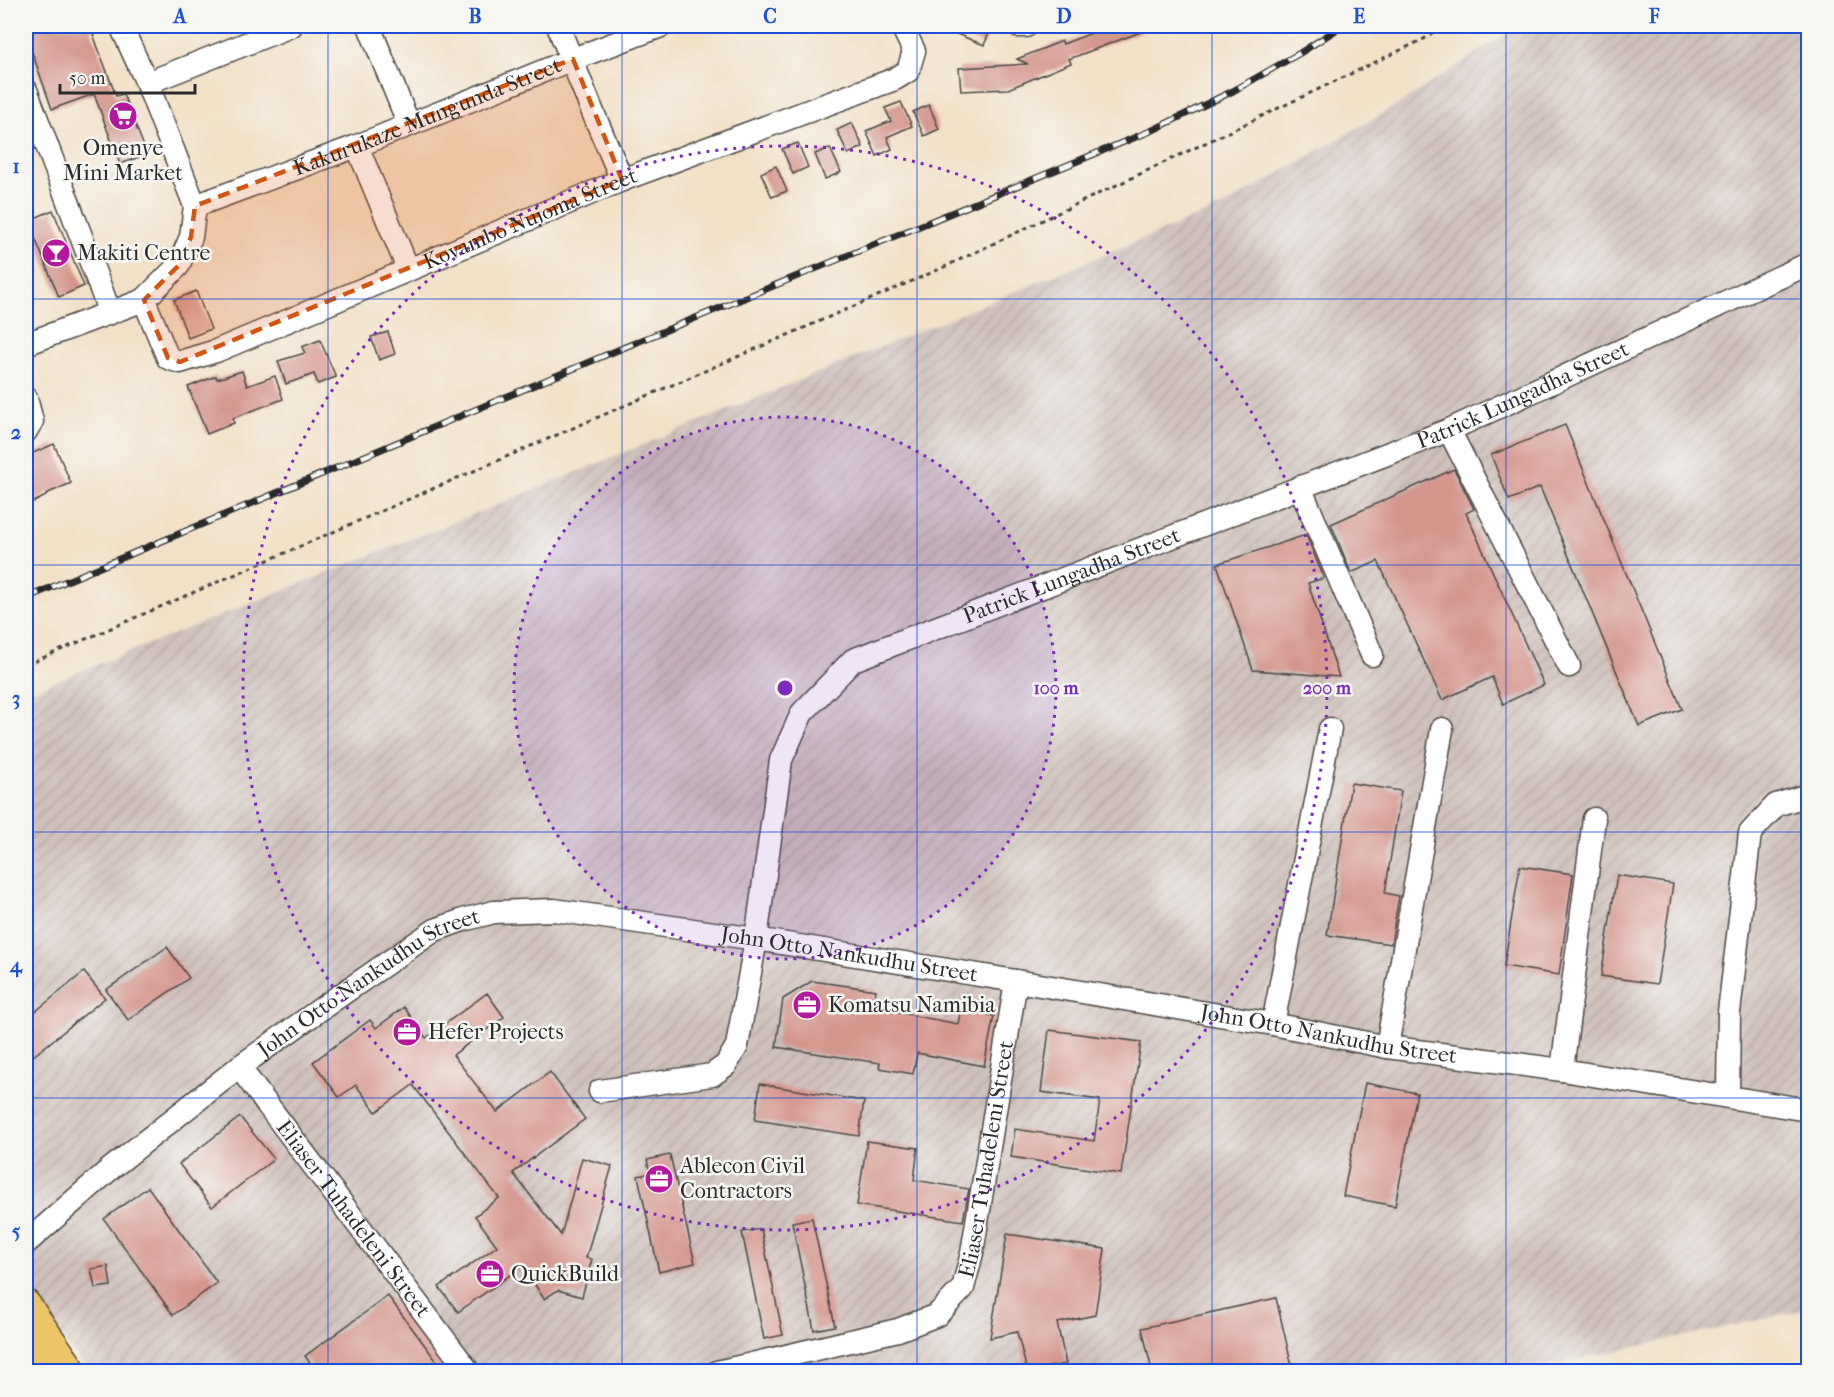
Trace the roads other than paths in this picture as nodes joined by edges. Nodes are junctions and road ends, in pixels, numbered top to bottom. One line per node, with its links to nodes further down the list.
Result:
1 (121, 26): 10 (street)
2 (291, 26): 10 (street)
3 (369, 26): 12 (street)
4 (558, 26): 9 (street)
5 (661, 26): 9 (street, Kakurukaze Mungunda Street)
6 (902, 26): 15 (street, Kovambo Nujoma Street)
7 (1018, 26): 8 (street)
8 (1026, 26)
9 (573, 59): 12 (street, Kakurukaze Mungunda Street); 15 (street)
10 (147, 83): 16 (street)
11 (26, 90): 13 (street)
12 (409, 125): 14 (street, Kakurukaze Mungunda Street)
13 (35, 141): 20 (street)
14 (357, 146): 16 (street, Kakurukaze Mungunda Street); 18 (street)
15 (622, 180): 18 (street, Kovambo Nujoma Street)
16 (195, 206): 19 (street)
17 (1809, 264): 23 (street, Patrick Lungadha Street)
18 (408, 270): 19 (street, Kovambo Nujoma Street)
19 (144, 300): 20 (street)
20 (110, 313): 21 (street)
21 (26, 344)
22 (26, 398): 24 (street)
23 (1449, 430): 25 (street, Patrick Lungadha Street); 27 (street)
24 (26, 431)
25 (1300, 487): 26 (street); 32 (street, Patrick Lungadha Street)
26 (1372, 655)
27 (1569, 666)
28 (1330, 729): 34 (street)
29 (1442, 729): 35 (street)
30 (1809, 795): 39 (street)
31 (1594, 819): 37 (street)
32 (756, 939): 33 (street, John Otto Nankudhu Street); 36 (street, John Otto Nankudhu Street); 38 (street, Patrick Lungadha Street)
33 (1016, 981): 34 (street, John Otto Nankudhu Street); 47 (street, Eliaser Tuhadeleni Street)
34 (1273, 1024): 35 (street, John Otto Nankudhu Street)
35 (1388, 1047): 37 (street, John Otto Nankudhu Street)
36 (239, 1067): 41 (street, John Otto Nankudhu Street); 46 (street, Eliaser Tuhadeleni Street)
37 (1562, 1070): 39 (street, John Otto Nankudhu Street)
38 (600, 1091)
39 (1728, 1096): 40 (street, John Otto Nankudhu Street)
40 (1809, 1110)
41 (26, 1243)
42 (26, 1305): 45 (main road)
43 (26, 1348): 44 (main road)
44 (43, 1371)
45 (73, 1371)
46 (470, 1371)
47 (717, 1371)

